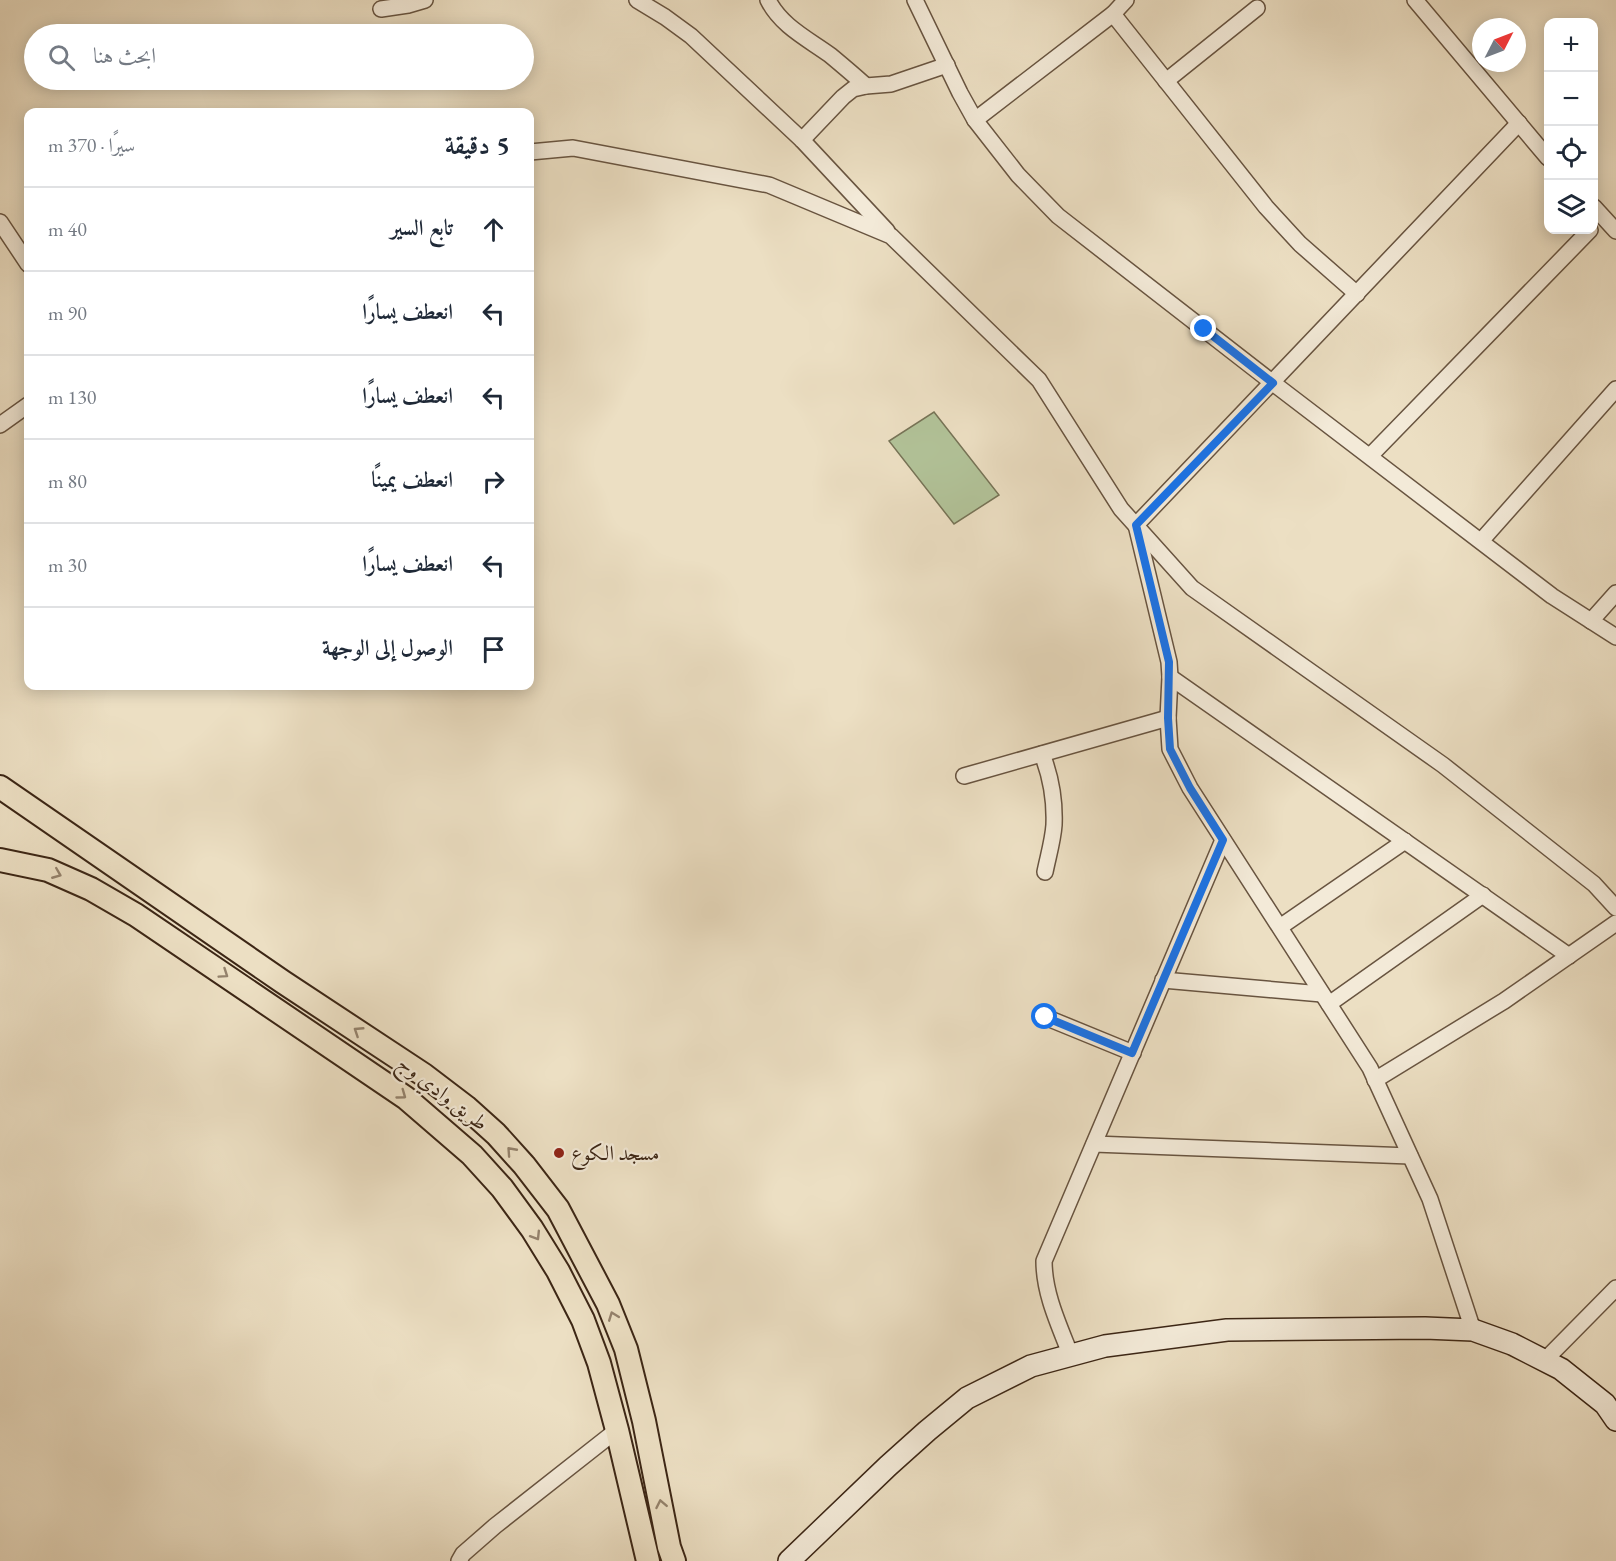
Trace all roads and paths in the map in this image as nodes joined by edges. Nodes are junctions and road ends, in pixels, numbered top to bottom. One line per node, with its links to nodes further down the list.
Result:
1 (425, 0): 8 (street)
2 (637, 0): 15 (street)
3 (768, 0): 12 (street)
4 (915, 0): 10 (street)
5 (1126, 0): 9 (street)
6 (1415, 0): 14 (street)
7 (1257, 8): 11 (street)
8 (381, 9)
9 (1113, 14): 11 (street); 13 (street)
10 (947, 65): 12 (street); 13 (street)
11 (1166, 81): 26 (street)
12 (866, 86): 15 (street)
13 (975, 120): 27 (street)
14 (1519, 123): 17 (street); 26 (street)
15 (802, 140): 24 (street)
16 (534, 152): 24 (street)
17 (1544, 153)
18 (1616, 207): 19 (street)
19 (1598, 218)
20 (0, 222): 25 (street)
21 (1598, 222): 22 (street)
22 (1616, 231)
23 (1582, 234): 31 (street)
24 (891, 236): 32 (street)
25 (24, 258)
26 (1357, 294): 27 (street)
27 (1273, 383): 31 (street); 32 (street)
28 (1616, 389): 33 (street)
29 (24, 408): 30 (street)
30 (0, 425)
31 (1370, 456): 33 (street)
32 (1136, 525): 37 (street); 47 (street)
33 (1481, 541): 35 (street)
34 (1616, 592): 35 (street)
35 (1591, 621): 36 (street)
36 (1616, 637)
37 (1170, 677): 38 (street); 43 (street)
38 (1168, 718): 39 (street); 42 (street)
39 (1042, 754): 40 (street); 45 (street)
40 (964, 776)
41 (0, 787): 64 (main road, طريق وادي وج, one-way to 41)
42 (1223, 840): 49 (street); 51 (street)
43 (1405, 841): 46 (street); 49 (street)
44 (0, 860): 63 (main road, طريق وادي وج, one-way to 63)
45 (1045, 872)
46 (1483, 895): 50 (street); 52 (street)
47 (1616, 909)
48 (1616, 923): 50 (street)
49 (1280, 927): 52 (street)
50 (1569, 956): 55 (street)
51 (1163, 980): 52 (street); 54 (street)
52 (1325, 999): 55 (street)
53 (1045, 1017): 54 (street)
54 (1132, 1053): 56 (street)
55 (1375, 1080): 57 (street)
56 (1094, 1144): 57 (street); 60 (street)
57 (1410, 1156): 59 (street)
58 (1616, 1288): 61 (street)
59 (1473, 1330): 60 (street); 61 (street)
60 (1071, 1356): 65 (street)
61 (1544, 1361): 62 (street)
62 (1616, 1420)
63 (617, 1430): 66 (street); 67 (main road, طريق وادي وج)
64 (677, 1556)
65 (792, 1558): 68 (street)
66 (459, 1561)
67 (648, 1561)
68 (773, 1561)

